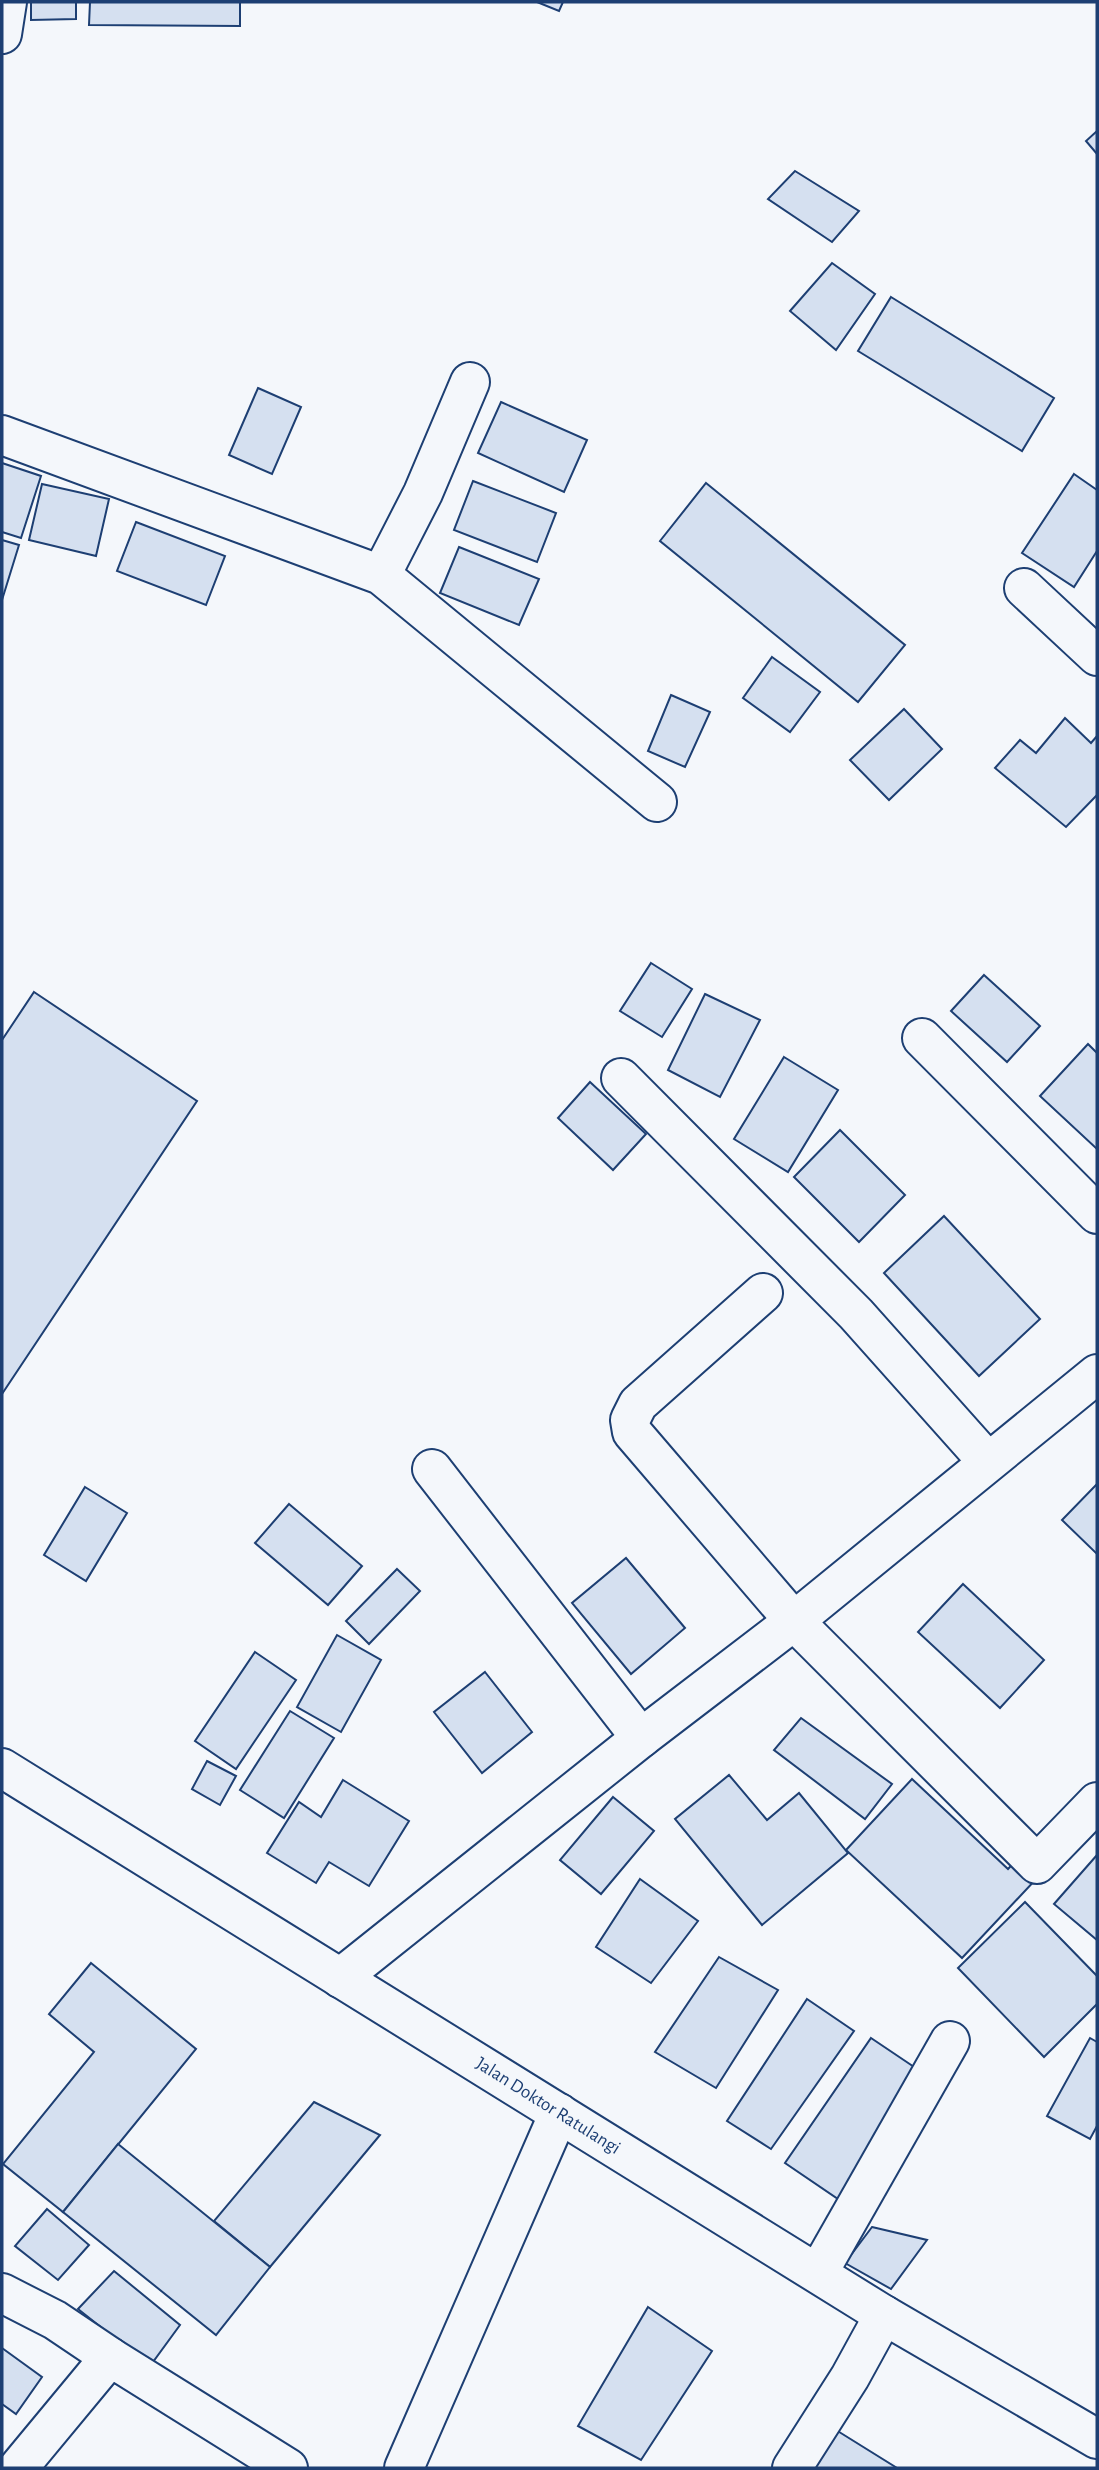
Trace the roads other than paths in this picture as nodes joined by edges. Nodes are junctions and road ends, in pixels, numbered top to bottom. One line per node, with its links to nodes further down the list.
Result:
1 (7, 2): 2 (main road)
2 (2, 34)
3 (470, 383): 5 (main road)
4 (2, 435): 5 (main road)
5 (381, 575): 8 (main road)
6 (1024, 588): 7 (main road)
7 (1097, 656)
8 (657, 802)
9 (922, 1038): 11 (main road)
10 (621, 1079): 14 (main road)
11 (1097, 1214)
12 (763, 1293): 16 (main road)
13 (1097, 1374): 14 (main road)
14 (988, 1462): 16 (main road)
15 (432, 1469): 17 (main road)
16 (794, 1621): 17 (main road); 19 (main road)
17 (641, 1738): 20 (main road)
18 (2, 1768): 20 (main road, Jalan Doktor Ratulangi)
19 (1097, 1802)
20 (340, 1978): 22 (main road, Jalan Doktor Ratulangi)
21 (950, 2041): 23 (main road)
22 (559, 2113): 23 (main road, Jalan Doktor Ratulangi); 30 (main road)
23 (818, 2273): 25 (main road, Jalan Doktor Ratulangi)
24 (2, 2292): 26 (main road)
25 (884, 2315): 27 (main road, Jalan Doktor Ratulangi); 31 (main road)
26 (110, 2357): 28 (main road); 29 (main road)
27 (1097, 2439)
28 (18, 2468)
29 (288, 2468)
30 (404, 2468)
31 (792, 2468)

